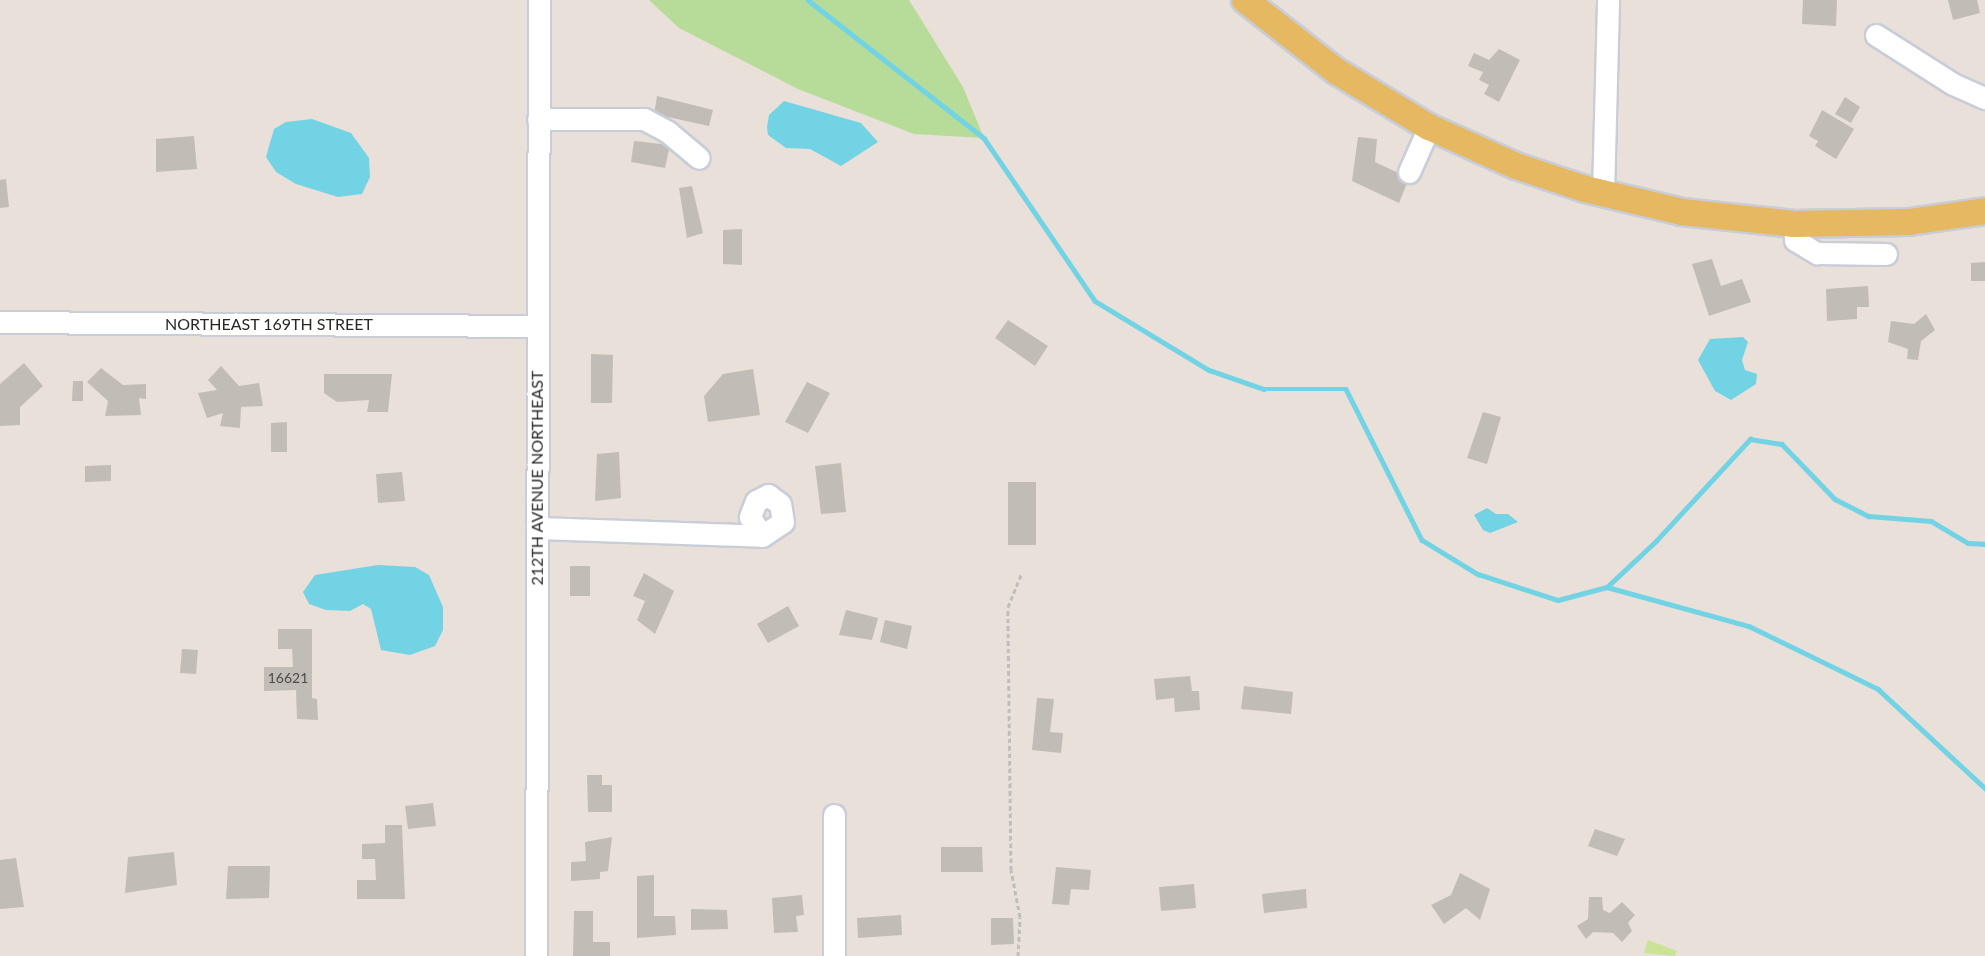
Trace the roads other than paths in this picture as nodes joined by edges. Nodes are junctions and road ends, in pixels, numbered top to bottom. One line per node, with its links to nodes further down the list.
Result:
1 (539, 0): 6 (street, 212TH AVENUE NORTHEAST)
2 (1245, 0): 7 (main road)
3 (1608, 0): 10 (street)
4 (1876, 35): 5 (street)
5 (1985, 98)
6 (538, 119): 8 (street); 15 (street, 212TH AVENUE NORTHEAST)
7 (1430, 127): 9 (street); 10 (main road)
8 (699, 158)
9 (1409, 172)
10 (1603, 194): 12 (main road)
11 (1985, 211): 12 (main road)
12 (1794, 224): 13 (street)
13 (1886, 254)
14 (0, 322): 15 (street, NORTHEAST 169TH STREET)
15 (537, 326): 16 (street, 212TH AVENUE NORTHEAST)
16 (538, 528): 17 (street); 19 (street, 212TH AVENUE NORTHEAST)
17 (762, 536)
18 (834, 815): 20 (street)
19 (536, 956)
20 (834, 956)

